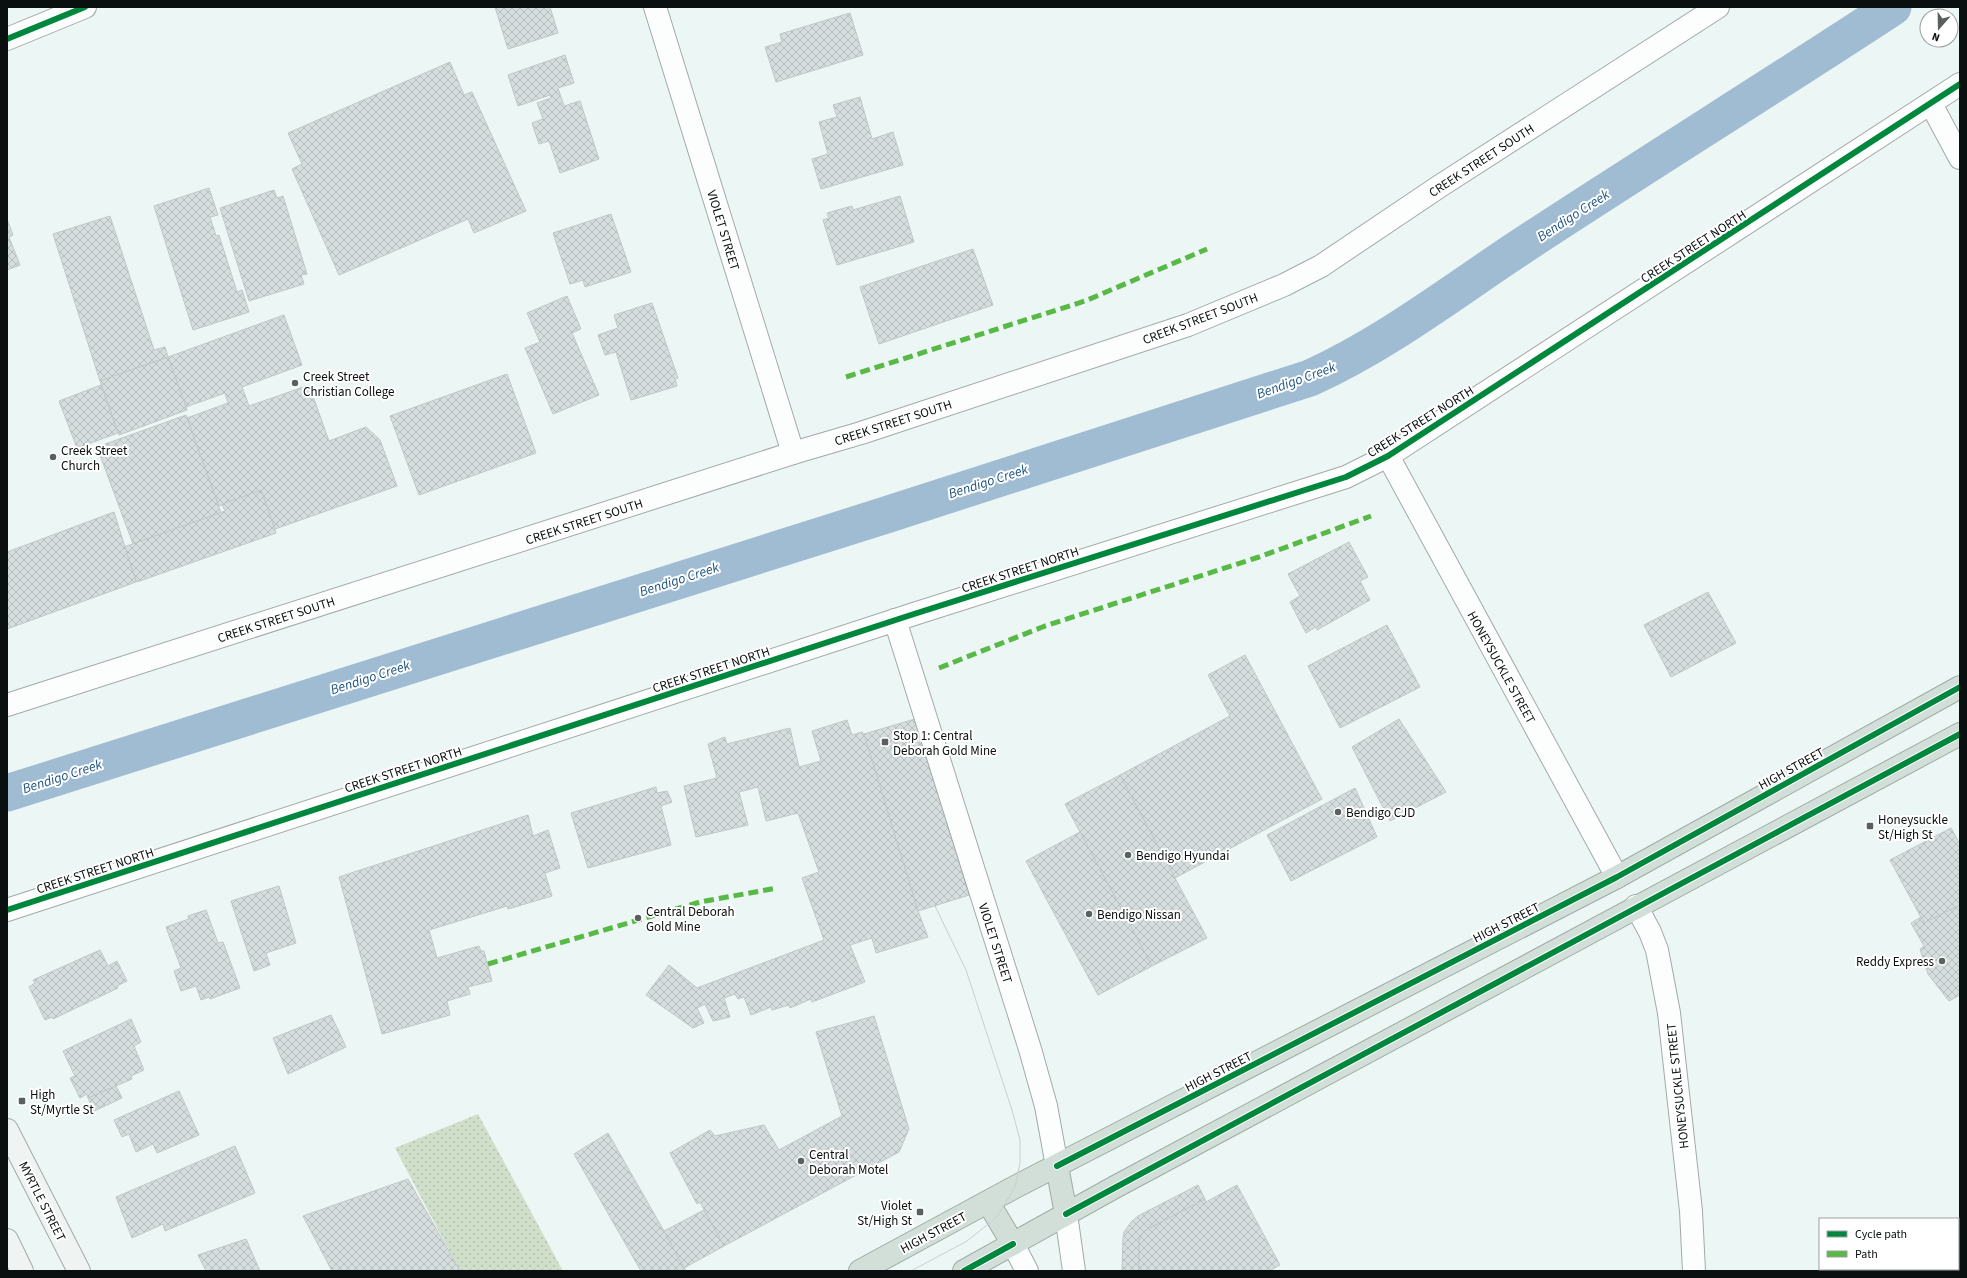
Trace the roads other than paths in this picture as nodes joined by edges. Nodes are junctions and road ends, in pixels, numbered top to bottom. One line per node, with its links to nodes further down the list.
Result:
1 (85, 7): 4 (street)
2 (655, 7): 8 (street, VIOLET STREET)
3 (1718, 7): 8 (street, CREEK STREET SOUTH)
4 (7, 39)
5 (1960, 84): 6 (street, CREEK STREET NORTH)
6 (1931, 104): 7 (street); 9 (street, CREEK STREET NORTH)
7 (1960, 158)
8 (793, 453): 12 (street, CREEK STREET SOUTH)
9 (1388, 456): 10 (street, CREEK STREET NORTH); 14 (street, HONEYSUCKLE STREET)
10 (895, 620): 16 (street, CREEK STREET NORTH); 18 (street, VIOLET STREET)
11 (1960, 687): 14 (highway, HIGH STREET)
12 (7, 705)
13 (1960, 734): 15 (highway)
14 (1617, 877): 15 (highway); 18 (highway, HIGH STREET)
15 (1636, 906): 20 (highway); 29 (street, HONEYSUCKLE STREET)
16 (7, 910)
17 (7, 1130): 24 (main road, MYRTLE STREET)
18 (1057, 1166): 19 (highway, HIGH STREET); 20 (highway, VIOLET STREET)
19 (988, 1202): 22 (highway); 25 (highway, HIGH STREET)
20 (1066, 1214): 22 (highway); 28 (street, VIOLET STREET)
21 (7, 1240): 23 (main road)
22 (1013, 1244): 26 (highway); 27 (street)
23 (22, 1271)
24 (79, 1271)
25 (860, 1271)
26 (964, 1271)
27 (1027, 1271)
28 (1074, 1271)
29 (1694, 1271)

